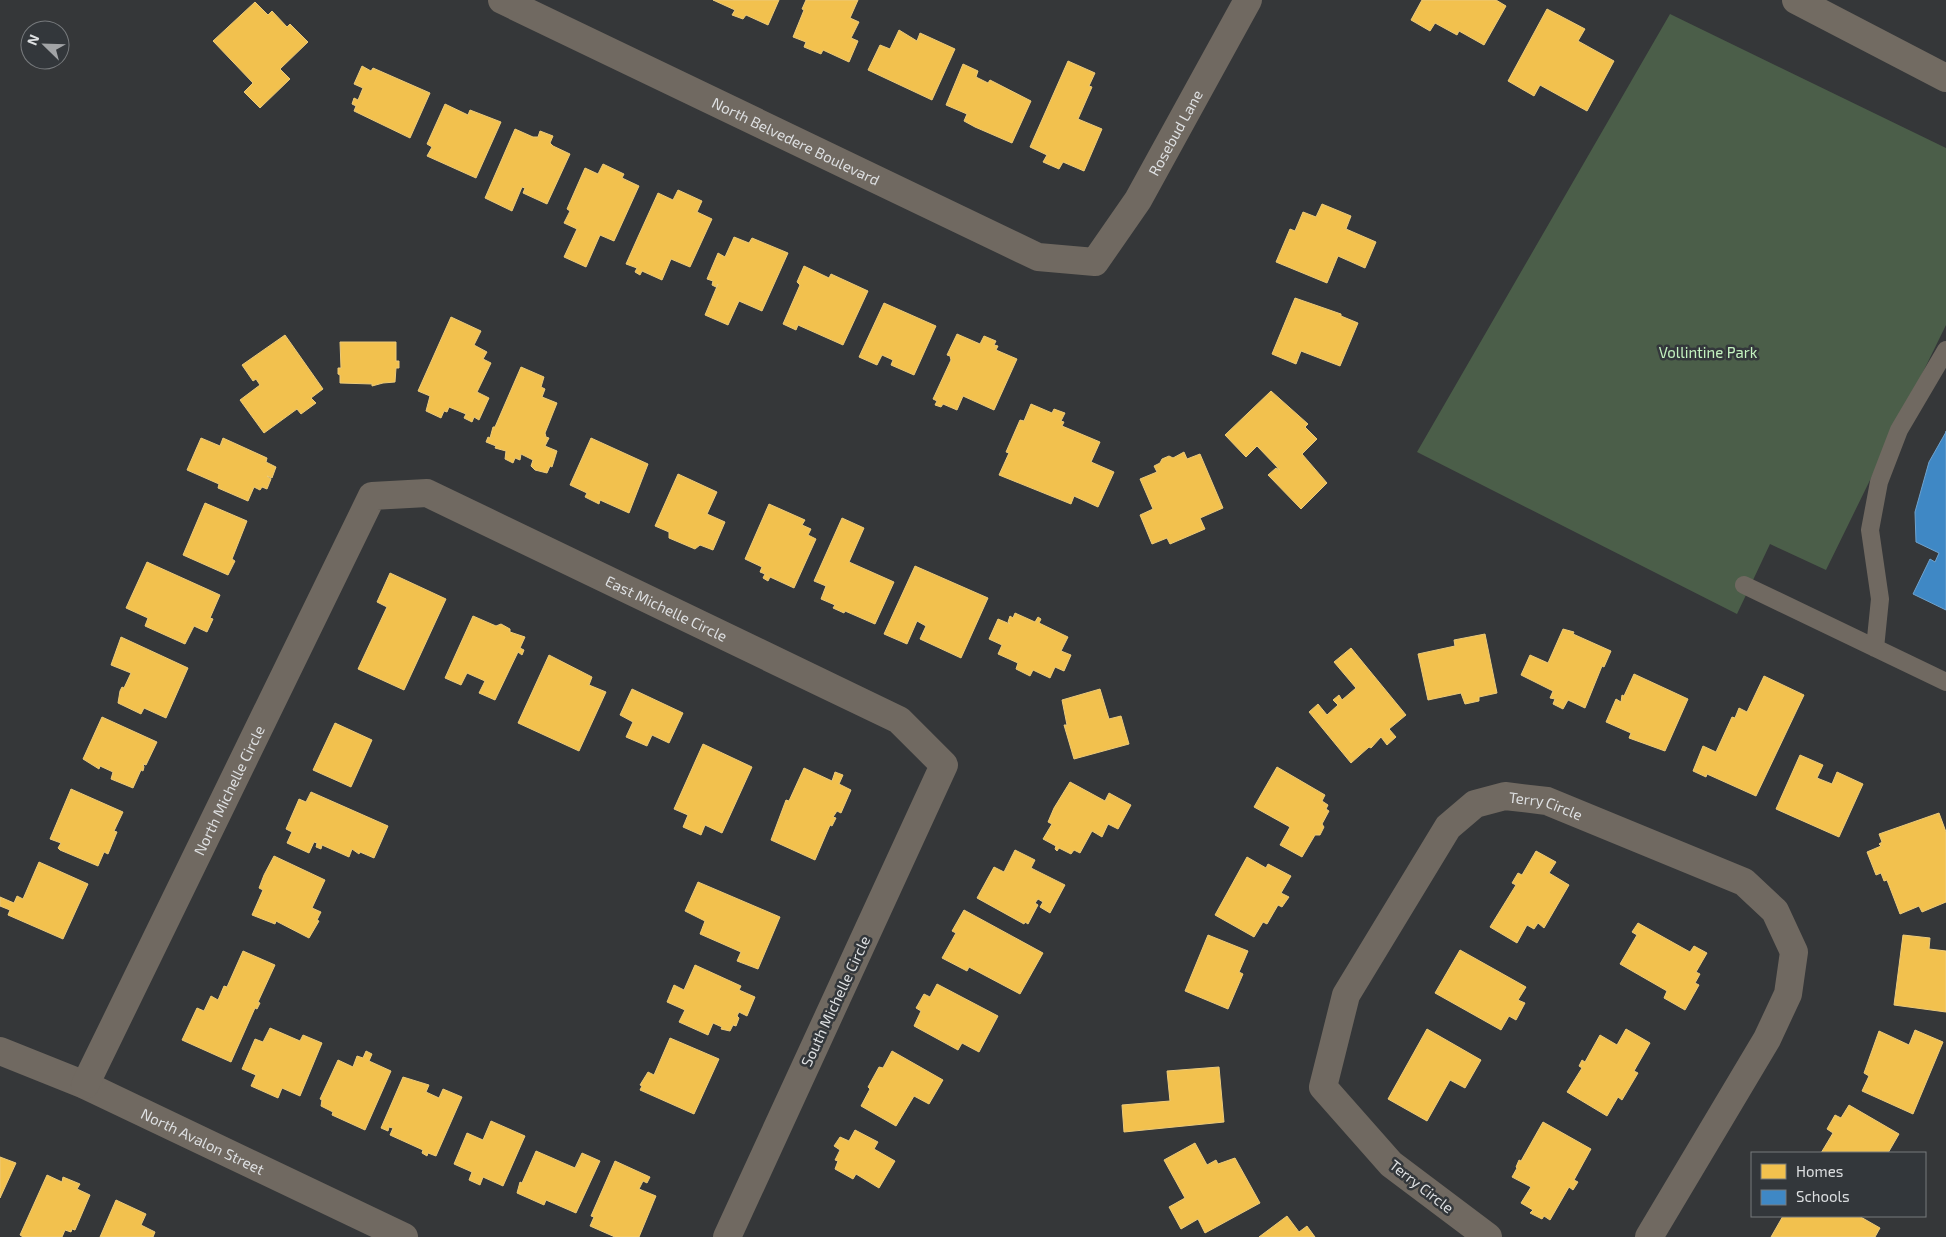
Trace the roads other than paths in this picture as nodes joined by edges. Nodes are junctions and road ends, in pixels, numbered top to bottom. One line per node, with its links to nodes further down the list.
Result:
1 (502, 0): 5 (street, North Belvedere Boulevard)
2 (1248, 0): 5 (street, Rosebud Lane)
3 (1796, 0): 4 (street)
4 (1946, 78)
5 (1095, 262)
6 (1946, 350): 9 (lane)
7 (372, 496): 11 (street, East Michelle Circle); 13 (street, North Michelle Circle)
8 (1744, 585): 9 (lane)
9 (1875, 648): 10 (lane)
10 (1946, 682)
11 (944, 765): 16 (street, South Michelle Circle)
12 (0, 1051): 13 (street, North Avalon Street)
13 (85, 1085): 14 (street, North Avalon Street)
14 (374, 1231): 15 (street, North Avalon Street)
15 (404, 1237)
16 (727, 1237)
17 (1488, 1237): 18 (street, Terry Circle)
18 (1649, 1237)

